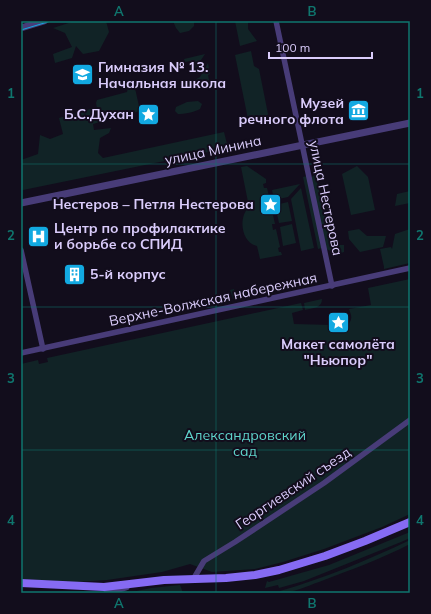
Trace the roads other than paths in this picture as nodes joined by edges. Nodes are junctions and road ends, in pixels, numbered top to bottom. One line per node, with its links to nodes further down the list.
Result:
1 (44, 21): 3 (street)
2 (276, 21): 5 (street, улица Нестерова)
3 (21, 28)
4 (410, 123): 5 (street, улица Минина)
5 (302, 145): 6 (street, улица Минина); 9 (street, улица Нестерова)
6 (21, 203)
7 (21, 250): 10 (street)
8 (410, 268): 9 (street, Верхне-Волжская набережная)
9 (332, 286): 10 (street, Верхне-Волжская набережная)
10 (43, 348): 11 (street, Верхне-Волжская набережная)
11 (21, 353)
12 (410, 420): 14 (street, Георгиевский съезд)
13 (410, 522): 14 (main road)
14 (194, 578): 16 (main road)
15 (21, 583): 17 (main road)
16 (136, 584): 17 (main road); 19 (street)
17 (72, 586): 18 (street)
18 (78, 593)
19 (107, 593)

